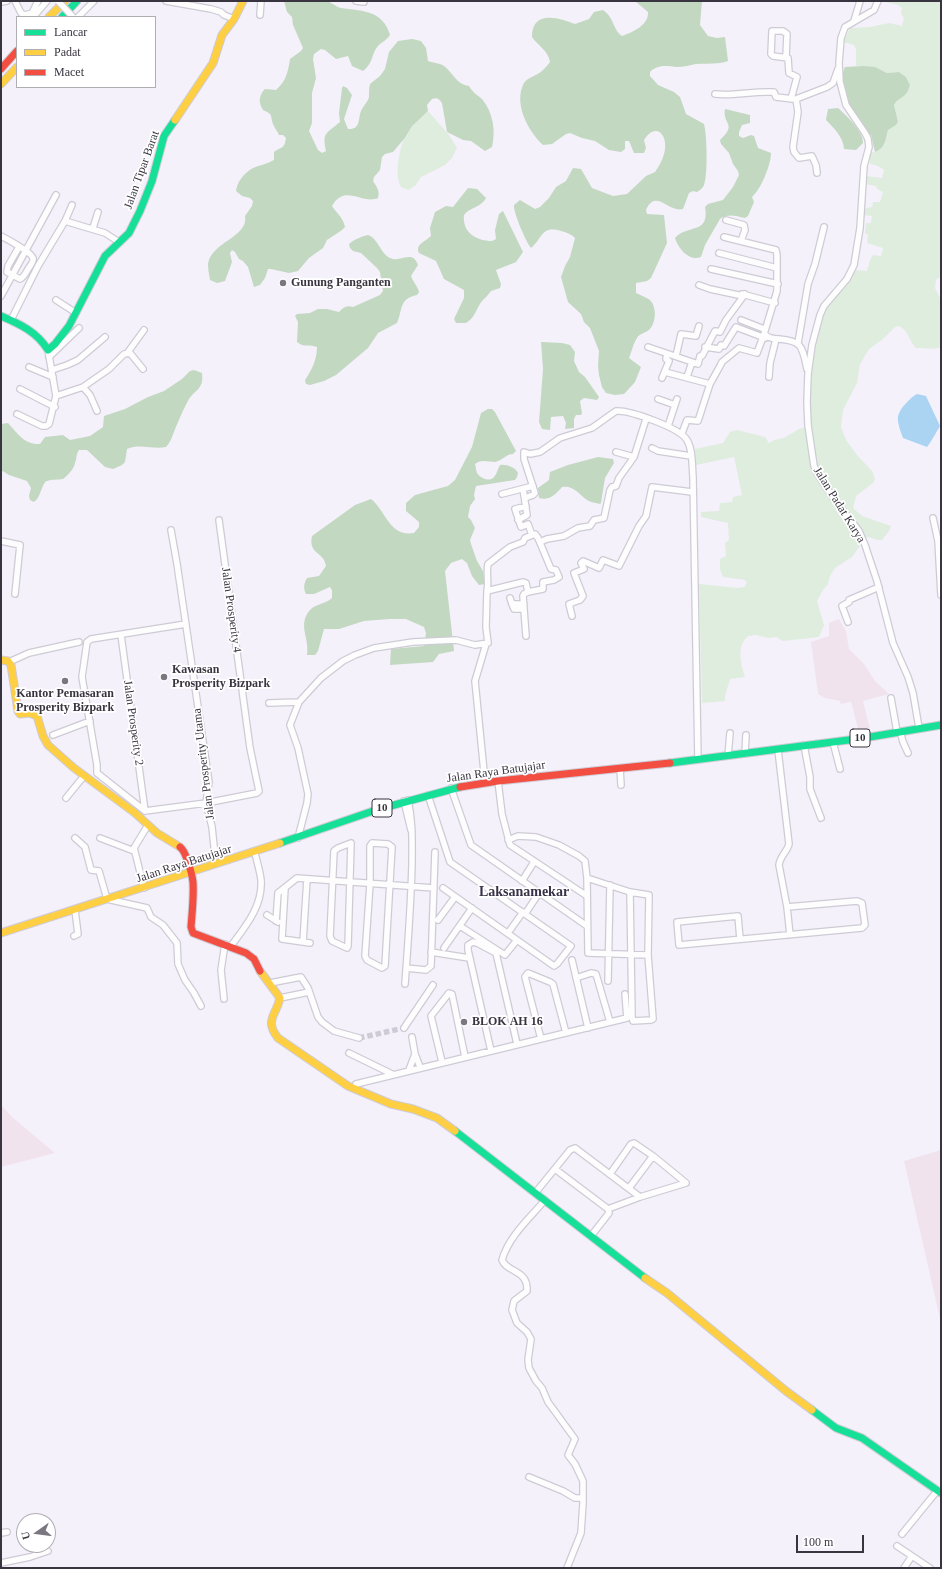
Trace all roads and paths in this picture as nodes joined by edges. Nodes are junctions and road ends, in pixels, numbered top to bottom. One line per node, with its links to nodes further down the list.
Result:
1 (7, 1): 16 (street)
2 (16, 1): 17 (street)
3 (38, 1): 17 (street)
4 (47, 1): 17 (street)
5 (58, 1): 21 (street, bridge)
6 (65, 1): 19 (main road)
7 (77, 1): 20 (main road)
8 (94, 1): 22 (street)
9 (166, 1): 23 (street)
10 (243, 1): 23 (main road, Jalan Tipar Barat)
11 (261, 1): 18 (street)
12 (356, 1): 13 (street)
13 (364, 1)
14 (860, 1): 24 (street)
15 (878, 1): 24 (street, Jalan Padat Karya)
16 (1, 2)
17 (32, 13)
18 (260, 15)
19 (50, 16)
20 (63, 16)
21 (72, 16)
22 (79, 16)
23 (234, 19): 44 (main road, Jalan Tipar Barat)
24 (854, 21): 27 (street, Jalan Padat Karya)
25 (16, 52): 29 (main road)
26 (786, 57): 26 (street); 32 (street)
27 (839, 63): 32 (street); 81 (street, Jalan Padat Karya)
28 (16, 67): 30 (main road)
29 (1, 69)
30 (1, 84)
31 (715, 94): 32 (street)
32 (794, 99): 33 (street)
33 (817, 173)
34 (56, 195): 46 (street)
35 (72, 205): 38 (street)
36 (98, 212): 40 (street)
37 (726, 220): 43 (street)
38 (65, 221): 40 (street); 60 (street)
39 (824, 227): 69 (street)
40 (93, 228): 44 (street)
41 (1, 236): 45 (street)
42 (724, 237): 43 (street)
43 (742, 241): 48 (street)
44 (119, 242): 58 (main road, Jalan Tipar Barat)
45 (19, 247): 46 (street); 50 (street)
46 (26, 252): 50 (street); 50 (street)
47 (719, 253): 48 (street)
48 (777, 268): 51 (street)
49 (711, 269): 51 (street)
50 (14, 275): 55 (street)
51 (778, 284): 57 (street)
52 (699, 285): 54 (street)
53 (733, 291): 54 (street)
54 (744, 295): 57 (street); 71 (street)
55 (1, 296)
56 (56, 300): 58 (street)
57 (775, 303): 64 (street)
58 (76, 313): 73 (main road, Jalan Tipar Barat)
59 (1, 316): 60 (main road)
60 (11, 320): 73 (main road)
61 (741, 320): 64 (street)
62 (699, 326): 75 (street)
63 (79, 328): 73 (street)
64 (764, 329): 68 (street)
65 (144, 330): 72 (street)
66 (105, 337): 79 (street)
67 (763, 337): 68 (street); 71 (street); 86 (street)
68 (773, 339): 69 (street); 83 (street)
69 (798, 343): 81 (street)
70 (648, 347): 74 (street)
71 (705, 347): 76 (street)
72 (128, 352): 78 (street); 87 (street)
73 (49, 353): 79 (street)
74 (667, 354): 75 (street); 80 (street)
75 (676, 356): 76 (street)
76 (692, 362): 82 (street)
77 (29, 367): 84 (street)
78 (143, 368)
79 (52, 370): 84 (street)
80 (665, 372): 82 (street); 85 (street)
81 (808, 374): 116 (street, Jalan Padat Karya)
82 (687, 377): 86 (street)
83 (769, 377)
84 (54, 378): 89 (street)
85 (662, 378)
86 (710, 384): 98 (street)
87 (83, 387): 89 (street); 94 (street)
88 (20, 389): 93 (street)
89 (56, 396): 93 (street)
90 (658, 399): 92 (street)
91 (677, 399): 92 (street)
92 (675, 405): 97 (street)
93 (54, 407): 95 (street)
94 (98, 411)
95 (17, 414)
96 (646, 418): 97 (street); 102 (street); 103 (street)
97 (668, 426): 98 (street)
98 (682, 433): 101 (street)
99 (652, 448): 101 (street)
100 (616, 452): 102 (street)
101 (691, 456): 105 (street)
102 (634, 457): 115 (street)
103 (533, 486): 104 (street); 107 (street)
104 (523, 490): 106 (street); 107 (street)
105 (692, 492): 123 (street); 148 (street)
106 (502, 494)
107 (525, 498): 108 (street)
108 (526, 506): 111 (street); 111 (street)
109 (933, 518): 120 (street)
110 (219, 520): 159 (street, Jalan Prosperity 4)
111 (518, 520): 113 (street)
112 (171, 530): 125 (street, Jalan Prosperity Utama)
113 (532, 535): 115 (street); 117 (street)
114 (1, 541): 119 (street)
115 (540, 542): 118 (street)
116 (879, 588): 124 (street); 137 (street, Jalan Padat Karya)
117 (487, 591): 118 (street); 129 (street)
118 (528, 592): 122 (street)
119 (15, 594)
120 (941, 595)
121 (510, 598): 122 (street)
122 (524, 606): 127 (street)
123 (572, 616)
124 (848, 622)
125 (186, 624): 126 (street); 159 (street, Jalan Prosperity Utama)
126 (121, 635): 135 (street); 160 (street, Jalan Prosperity 2)
127 (526, 636)
128 (79, 642): 131 (street)
129 (486, 644): 133 (street); 153 (street)
130 (1, 660): 131 (main road)
131 (9, 662): 151 (main road)
132 (891, 698): 138 (street)
133 (299, 702): 134 (street); 165 (street)
134 (269, 703)
135 (90, 721): 140 (street); 160 (street)
136 (941, 725): 137 (main road, Jalan Raya Batujajar / 10)
137 (919, 728): 138 (main road, Jalan Raya Batujajar / 10)
138 (899, 732): 142 (main road, Jalan Raya Batujajar / 10); 145 (street)
139 (730, 733): 147 (street)
140 (53, 735)
141 (746, 735): 146 (street)
142 (833, 742): 143 (main road, Jalan Raya Batujajar / 10); 150 (street)
143 (804, 745): 144 (main road, Jalan Raya Batujajar / 10); 161 (street)
144 (778, 750): 146 (main road, Jalan Raya Batujajar / 10); 191 (street)
145 (908, 753)
146 (745, 754): 147 (main road, Jalan Raya Batujajar / 10)
147 (728, 756): 148 (main road, Jalan Raya Batujajar / 10)
148 (698, 760): 149 (main road, Jalan Raya Batujajar / 10)
149 (620, 768): 152 (main road, Jalan Raya Batujajar / 10); 154 (street)
150 (840, 769)
151 (84, 776): 157 (street); 162 (main road)
152 (498, 781): 153 (main road, Jalan Raya Batujajar / 10); 166 (street)
153 (485, 782): 155 (main road, Jalan Raya Batujajar / 10)
154 (621, 785)
155 (451, 788): 156 (main road, Jalan Raya Batujajar / 10); 176 (street)
156 (428, 795): 158 (main road, Jalan Raya Batujajar / 10); 194 (street)
157 (66, 798)
158 (406, 801): 165 (main road, Jalan Raya Batujajar / 10); 181 (street)
159 (206, 802): 160 (street); 170 (street, Jalan Prosperity Utama)
160 (146, 811)
161 (821, 818)
162 (148, 825): 167 (street); 172 (main road)
163 (75, 838): 190 (street)
164 (100, 838): 167 (street)
165 (298, 838): 169 (main road, Jalan Raya Batujajar / 10)
166 (508, 840): 171 (street); 173 (street)
167 (134, 852): 182 (street)
168 (435, 852): 184 (street)
169 (255, 853): 172 (main road, Jalan Raya Batujajar / 10); 209 (street)
170 (215, 856)
171 (534, 862): 176 (street); 188 (street)
172 (191, 872): 182 (main road, Jalan Raya Batujajar / 10); 209 (main road)
173 (587, 878): 180 (street); 188 (street)
174 (307, 879): 175 (street); 183 (street); 207 (street)
175 (332, 881): 177 (street); 177 (street); 177 (street)
176 (522, 881): 187 (street)
177 (351, 883): 178 (street)
178 (370, 884): 179 (street); 179 (street); 179 (street)
179 (390, 885): 181 (street)
180 (610, 885): 186 (street); 212 (street)
181 (412, 887): 184 (street); 217 (street)
182 (144, 888): 190 (main road, Jalan Raya Batujajar / 10)
183 (285, 888): 197 (street); 198 (street)
184 (434, 888): 211 (street)
185 (443, 888): 189 (street)
186 (630, 892): 213 (street); 214 (street)
187 (539, 893): 194 (street); 200 (street)
188 (587, 896): 200 (street)
189 (456, 897): 192 (street); 196 (street)
190 (107, 900): 193 (main road, Jalan Raya Batujajar / 10); 227 (street)
191 (786, 907): 203 (street); 203 (street)
192 (472, 908): 199 (street); 202 (street)
193 (75, 910): 201 (main road, Jalan Raya Batujajar / 10); 204 (street)
194 (524, 913): 202 (street); 206 (street)
195 (267, 915): 197 (street)
196 (438, 920)
197 (276, 921): 198 (street)
198 (283, 924): 207 (street)
199 (460, 926): 206 (street); 210 (street)
200 (587, 926): 212 (street)
201 (1, 933)
202 (508, 934): 206 (street)
203 (790, 935): 205 (street)
204 (74, 936)
205 (740, 939): 205 (street)
206 (517, 940)
207 (303, 942): 208 (street)
208 (310, 943)
209 (228, 945): 220 (main road); 226 (street)
210 (444, 948)
211 (431, 952): 215 (street); 217 (street)
212 (609, 955): 213 (street); 219 (street)
213 (630, 955): 214 (street); 214 (street)
214 (648, 955)
215 (469, 958): 235 (street); 236 (street)
216 (572, 960): 218 (street)
217 (406, 968): 221 (street)
218 (576, 978): 228 (street); 230 (street)
219 (608, 982)
220 (270, 984): 223 (street); 225 (main road)
221 (405, 984)
222 (433, 985): 229 (street)
223 (309, 992): 225 (street); 233 (street)
224 (625, 994): 228 (street)
225 (280, 998): 249 (main road)
226 (224, 999)
227 (200, 1006)
228 (610, 1022): 230 (street)
229 (404, 1028)
230 (588, 1028): 231 (street)
231 (566, 1033): 234 (street); 234 (street)
232 (412, 1037): 238 (street)
233 (359, 1038)
234 (541, 1039): 235 (street)
235 (517, 1044): 236 (street)
236 (491, 1051): 239 (street)
237 (349, 1053): 243 (street)
238 (415, 1054): 241 (street); 242 (street)
239 (465, 1057): 240 (street); 240 (street)
240 (442, 1062): 241 (street)
241 (420, 1067): 242 (street)
242 (409, 1070): 243 (street)
243 (392, 1074): 244 (street)
244 (356, 1084)
245 (653, 1156): 247 (street); 248 (street); 250 (street)
246 (555, 1169): 247 (street); 249 (street); 252 (street)
247 (610, 1174): 248 (street)
248 (629, 1188): 250 (street)
249 (536, 1192): 251 (main road)
250 (640, 1197): 252 (street)
251 (545, 1200): 253 (main road); 256 (street)
252 (608, 1209): 253 (street)
253 (591, 1236): 255 (main road)
254 (529, 1477): 256 (street)
255 (939, 1492): 257 (street)
256 (583, 1498): 264 (street)
257 (902, 1534)
258 (897, 1546): 260 (street)
259 (42, 1553): 261 (street)
260 (912, 1556): 265 (street); 266 (street)
261 (10, 1561): 262 (street); 263 (street)
262 (1, 1563)
263 (12, 1568)
264 (567, 1568)
265 (904, 1568)
266 (930, 1568)

